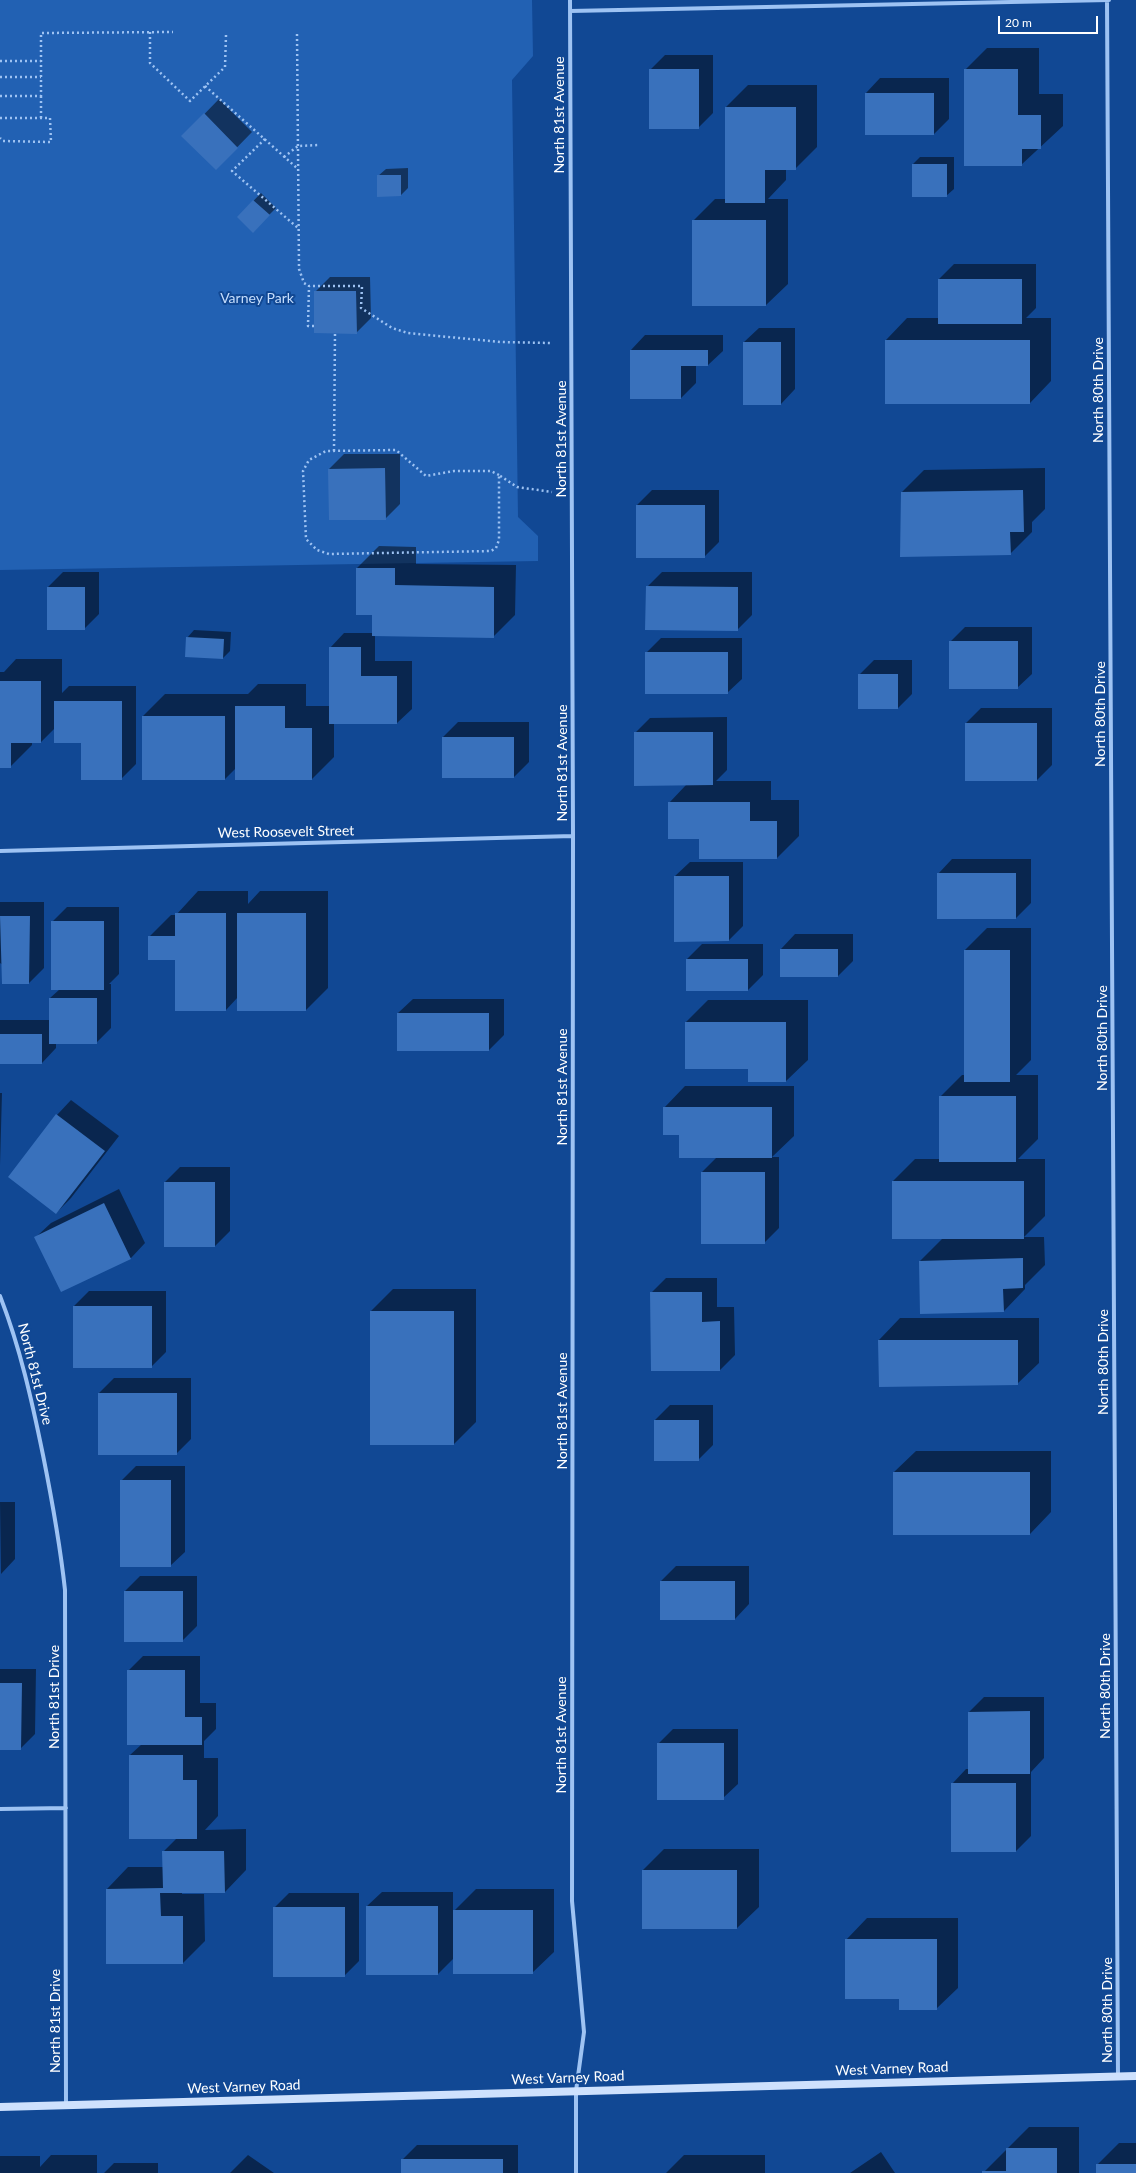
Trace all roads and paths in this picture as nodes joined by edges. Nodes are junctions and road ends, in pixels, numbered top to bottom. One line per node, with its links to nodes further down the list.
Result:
1 (570, 0): 3 (street, North 81st Avenue)
2 (1107, 0): 3 (street); 36 (street, North 80th Drive)
3 (570, 11): 27 (street, North 81st Avenue)
4 (150, 32): 5 (path); 9 (path); 12 (path)
5 (173, 32)
6 (297, 34): 20 (path)
7 (226, 35): 12 (path)
8 (0, 61): 9 (path)
9 (41, 61): 11 (path)
10 (0, 77): 11 (path)
11 (41, 77): 14 (path)
12 (205, 86): 18 (path)
13 (0, 96): 14 (path)
14 (41, 96): 16 (path)
15 (0, 118): 16 (path)
16 (41, 118): 17 (path)
17 (0, 138)
18 (265, 139): 21 (path); 23 (path)
19 (319, 145): 20 (path)
20 (298, 146): 21 (path); 22 (path)
21 (284, 157): 22 (path)
22 (298, 169): 23 (path)
23 (299, 228): 24 (path)
24 (308, 286): 25 (path); 27 (path)
25 (314, 326)
26 (335, 333): 28 (path)
27 (572, 343): 30 (street, North 81st Avenue)
28 (334, 451): 29 (path); 29 (path)
29 (498, 475): 30 (path)
30 (572, 495): 31 (street, North 81st Avenue)
31 (573, 836): 32 (street, West Roosevelt Street); 38 (street, North 81st Avenue)
32 (0, 850)
33 (0, 1296): 34 (street, North 81st Drive)
34 (66, 1808): 35 (street); 39 (street, North 81st Drive)
35 (0, 1809)
36 (1118, 2076): 37 (street, West Varney Road); 38 (street, West Varney Road)
37 (1136, 2076)
38 (576, 2091): 39 (street, West Varney Road); 41 (street, North 81st Avenue)
39 (66, 2105): 40 (street, West Varney Road)
40 (0, 2107)
41 (576, 2173)

